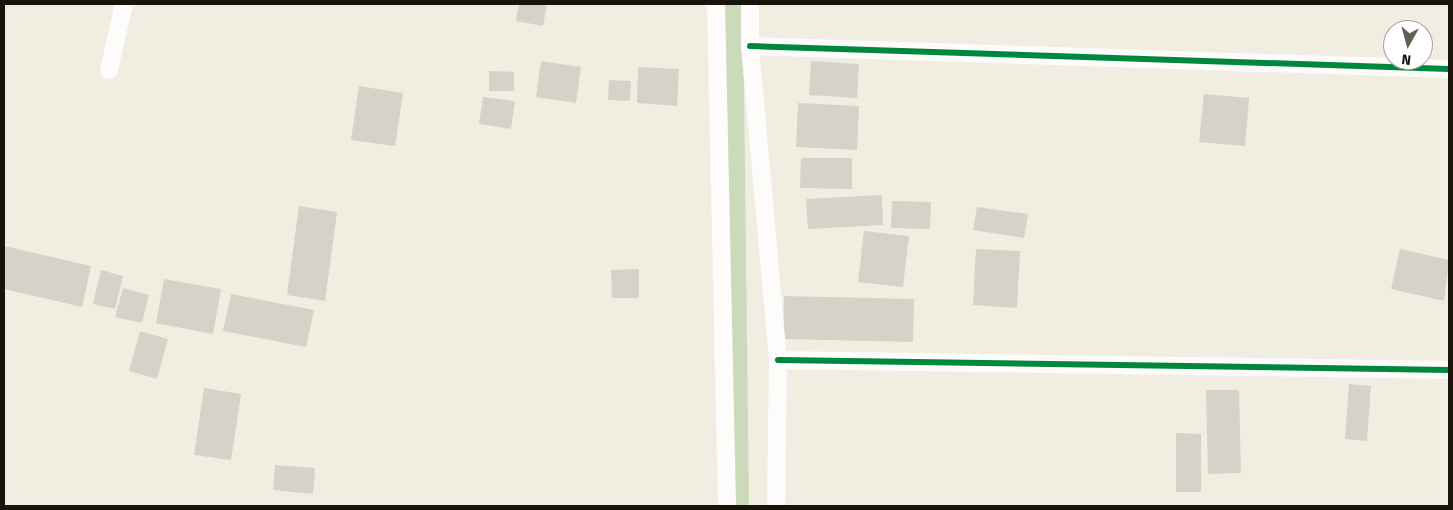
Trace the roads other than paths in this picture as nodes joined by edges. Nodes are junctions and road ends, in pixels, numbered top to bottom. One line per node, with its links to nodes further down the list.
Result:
1 (124, 4): 6 (street)
2 (716, 4): 9 (street)
3 (750, 4): 4 (street)
4 (750, 46): 5 (street); 7 (street)
5 (1449, 69)
6 (109, 70)
7 (778, 360): 8 (street); 10 (street)
8 (1449, 370)
9 (727, 506)
10 (776, 506)

